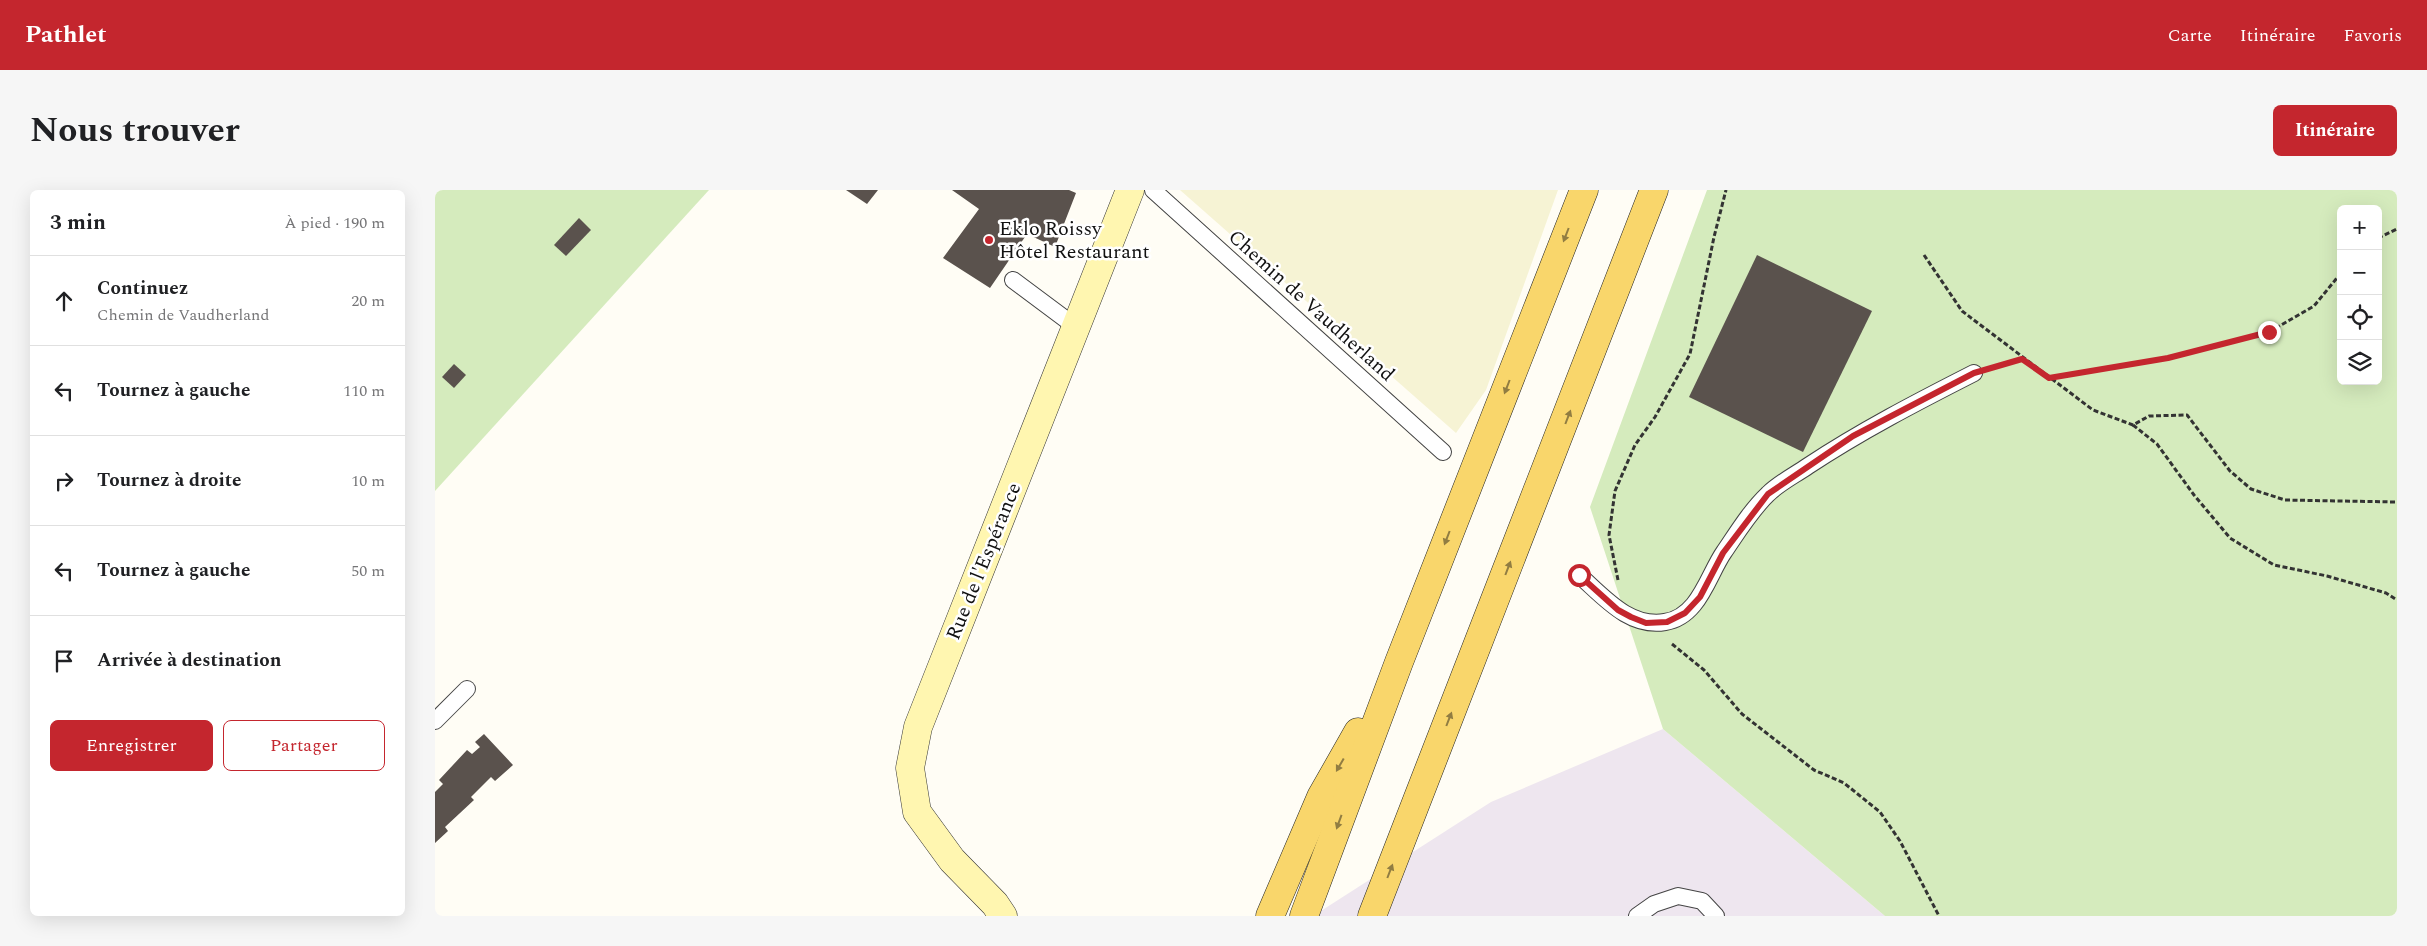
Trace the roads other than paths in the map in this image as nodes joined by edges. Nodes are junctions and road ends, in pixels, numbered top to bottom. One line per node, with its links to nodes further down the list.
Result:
1 (1130, 190): 6 (main road, Rue de l'Espérance)
2 (1153, 190): 8 (lane, Chemin de Vaudherland)
3 (1584, 190): 10 (main road, one-way to 10)
4 (1654, 190): 16 (main road, one-way to 4)
5 (1013, 280): 6 (lane)
6 (1075, 328): 13 (main road, Rue de l'Espérance)
7 (1974, 373): 9 (lane)
8 (1443, 452)
9 (1579, 575)
10 (1399, 662): 14 (main road, one-way to 14); 15 (main road, one-way to 15)
11 (467, 689): 12 (lane)
12 (435, 720)
13 (1003, 916)
14 (1270, 916)
15 (1304, 916)
16 (1372, 916)
17 (1637, 916): 18 (lane)
18 (1716, 916)

